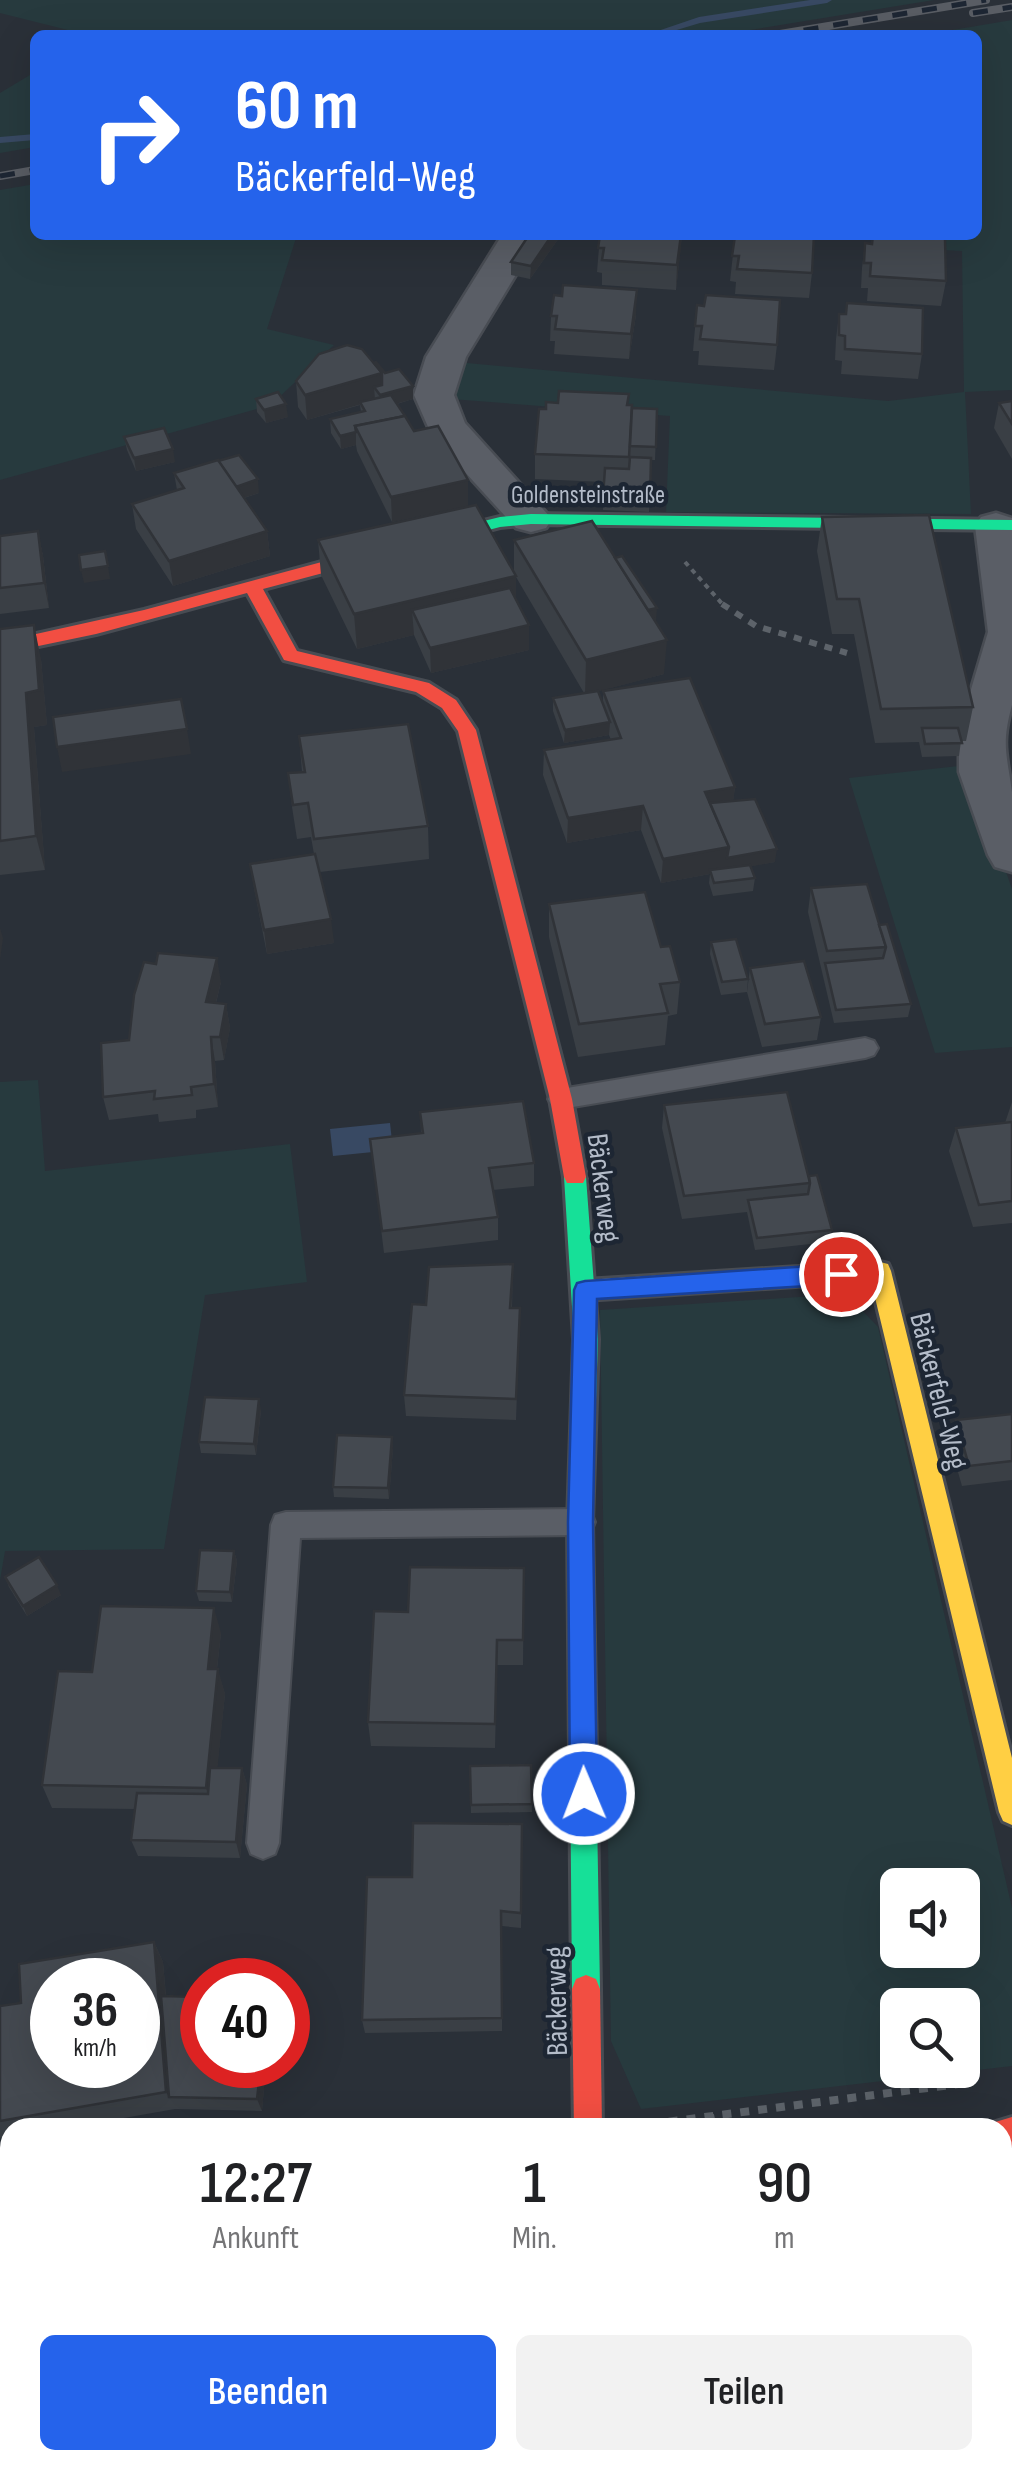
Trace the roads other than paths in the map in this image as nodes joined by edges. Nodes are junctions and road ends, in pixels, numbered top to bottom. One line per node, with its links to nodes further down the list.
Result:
1 (518, 240): 2 (street)
2 (531, 519): 3 (street, Goldensteinstraße); 4 (street, Goldensteinstraße)
3 (1004, 526): 6 (street)
4 (251, 584): 5 (street, Goldensteinstraße); 8 (street, Bäckerweg)
5 (0, 648)
6 (1012, 855)
7 (865, 1048): 8 (lane)
8 (561, 1100): 9 (street, Bäckerweg)
9 (585, 1290): 10 (street, Bäckerweg); 11 (street, Bäckerfeld-Weg)
10 (580, 1522): 12 (lane); 13 (street, Bäckerweg)
11 (1012, 1812)
12 (263, 1843)
13 (588, 2118)

